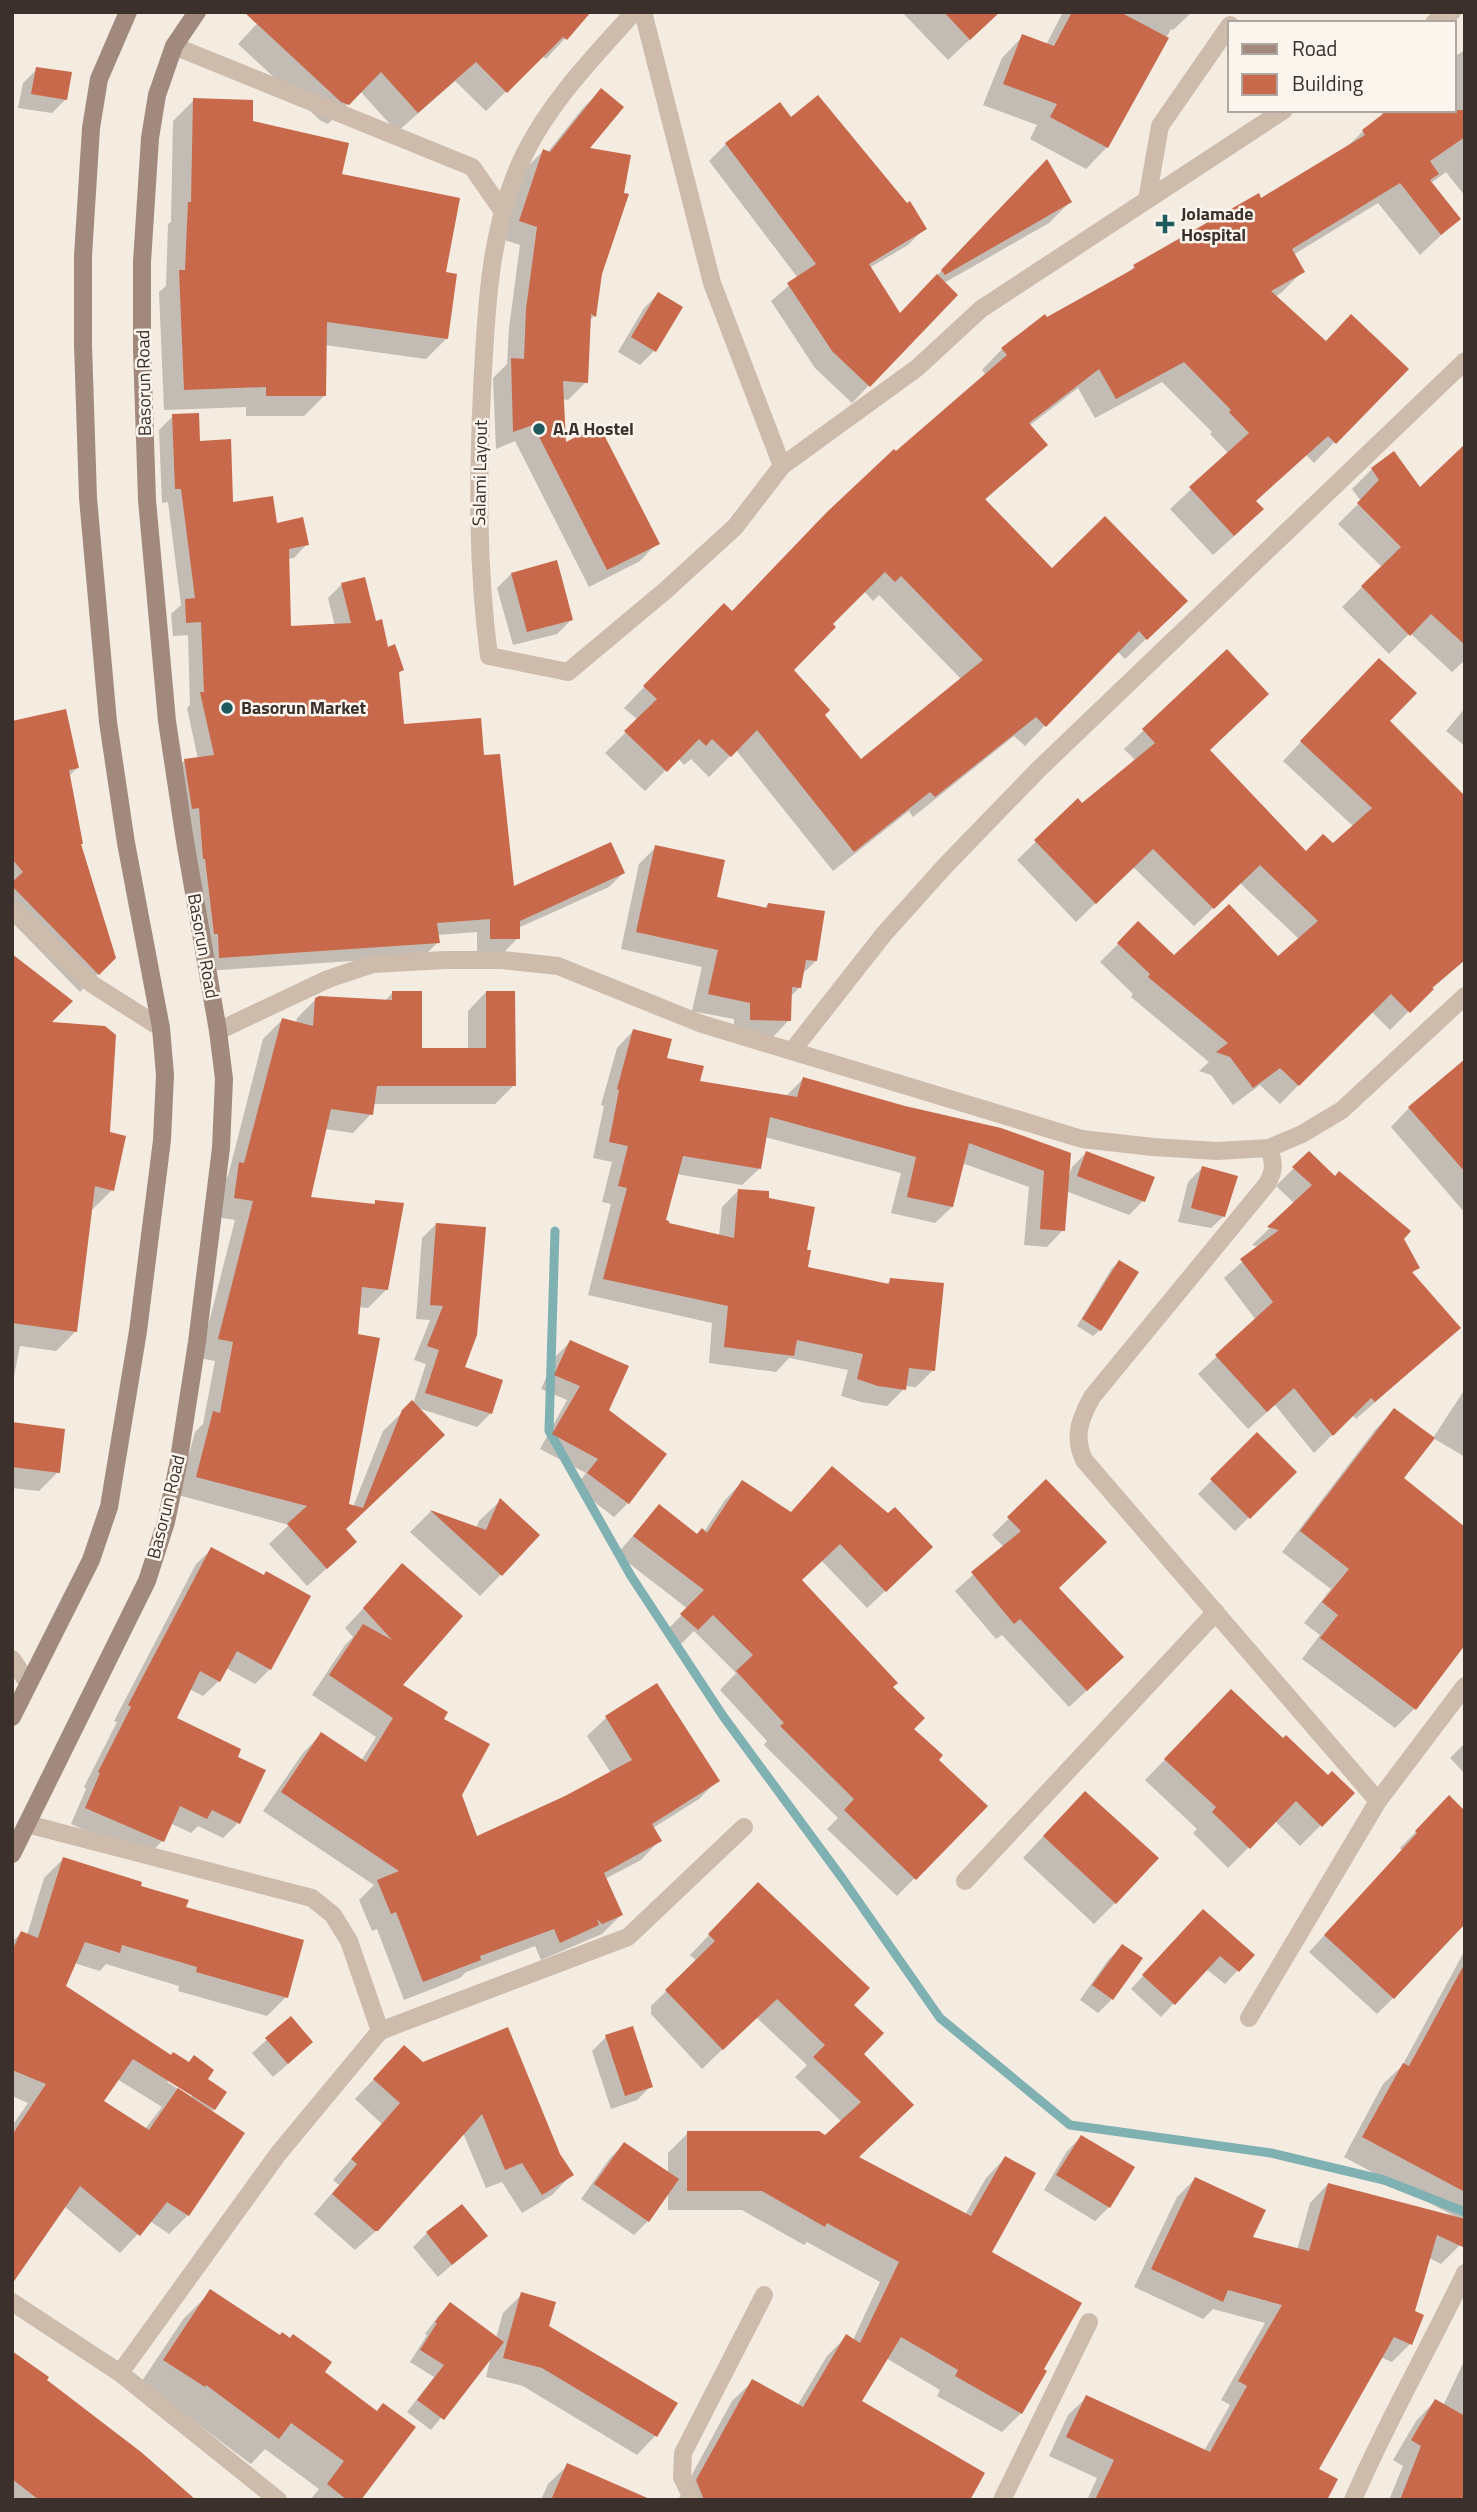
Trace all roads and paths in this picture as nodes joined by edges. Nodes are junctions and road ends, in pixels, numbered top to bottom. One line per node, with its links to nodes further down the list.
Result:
1 (128, 12): 14 (main road)
2 (197, 12): 6 (main road, Basorun Road)
3 (634, 12): 9 (street, Salami Layout)
4 (643, 12): 11 (street)
5 (1228, 28): 8 (street)
6 (174, 47): 9 (street); 15 (main road, Basorun Road)
7 (1281, 112): 8 (street)
8 (1147, 200): 11 (street)
9 (502, 210): 11 (street, Salami Layout)
10 (1465, 361): 16 (street)
11 (782, 466)
12 (12, 909): 14 (street)
13 (1465, 996): 17 (street)
14 (161, 1028): 20 (main road)
15 (218, 1031): 16 (street); 24 (main road, Basorun Road)
16 (792, 1051): 17 (street)
17 (1269, 1148): 18 (street)
18 (1216, 1612): 23 (street); 27 (street)
19 (12, 1659): 20 (street)
20 (28, 1683): 22 (main road)
21 (1465, 1686): 23 (street)
22 (12, 1717)
23 (1378, 1801): 28 (street)
24 (27, 1824): 26 (main road, Basorun Road); 29 (street)
25 (744, 1827): 29 (street)
26 (12, 1854)
27 (965, 1881)
28 (1249, 2018)
29 (380, 2031): 34 (street)
30 (1465, 2273): 38 (street)
31 (764, 2295): 36 (street)
32 (12, 2302): 34 (street)
33 (1089, 2322): 37 (street)
34 (120, 2373): 35 (street)
35 (278, 2500)
36 (693, 2500)
37 (1002, 2500)
38 (1353, 2500)

